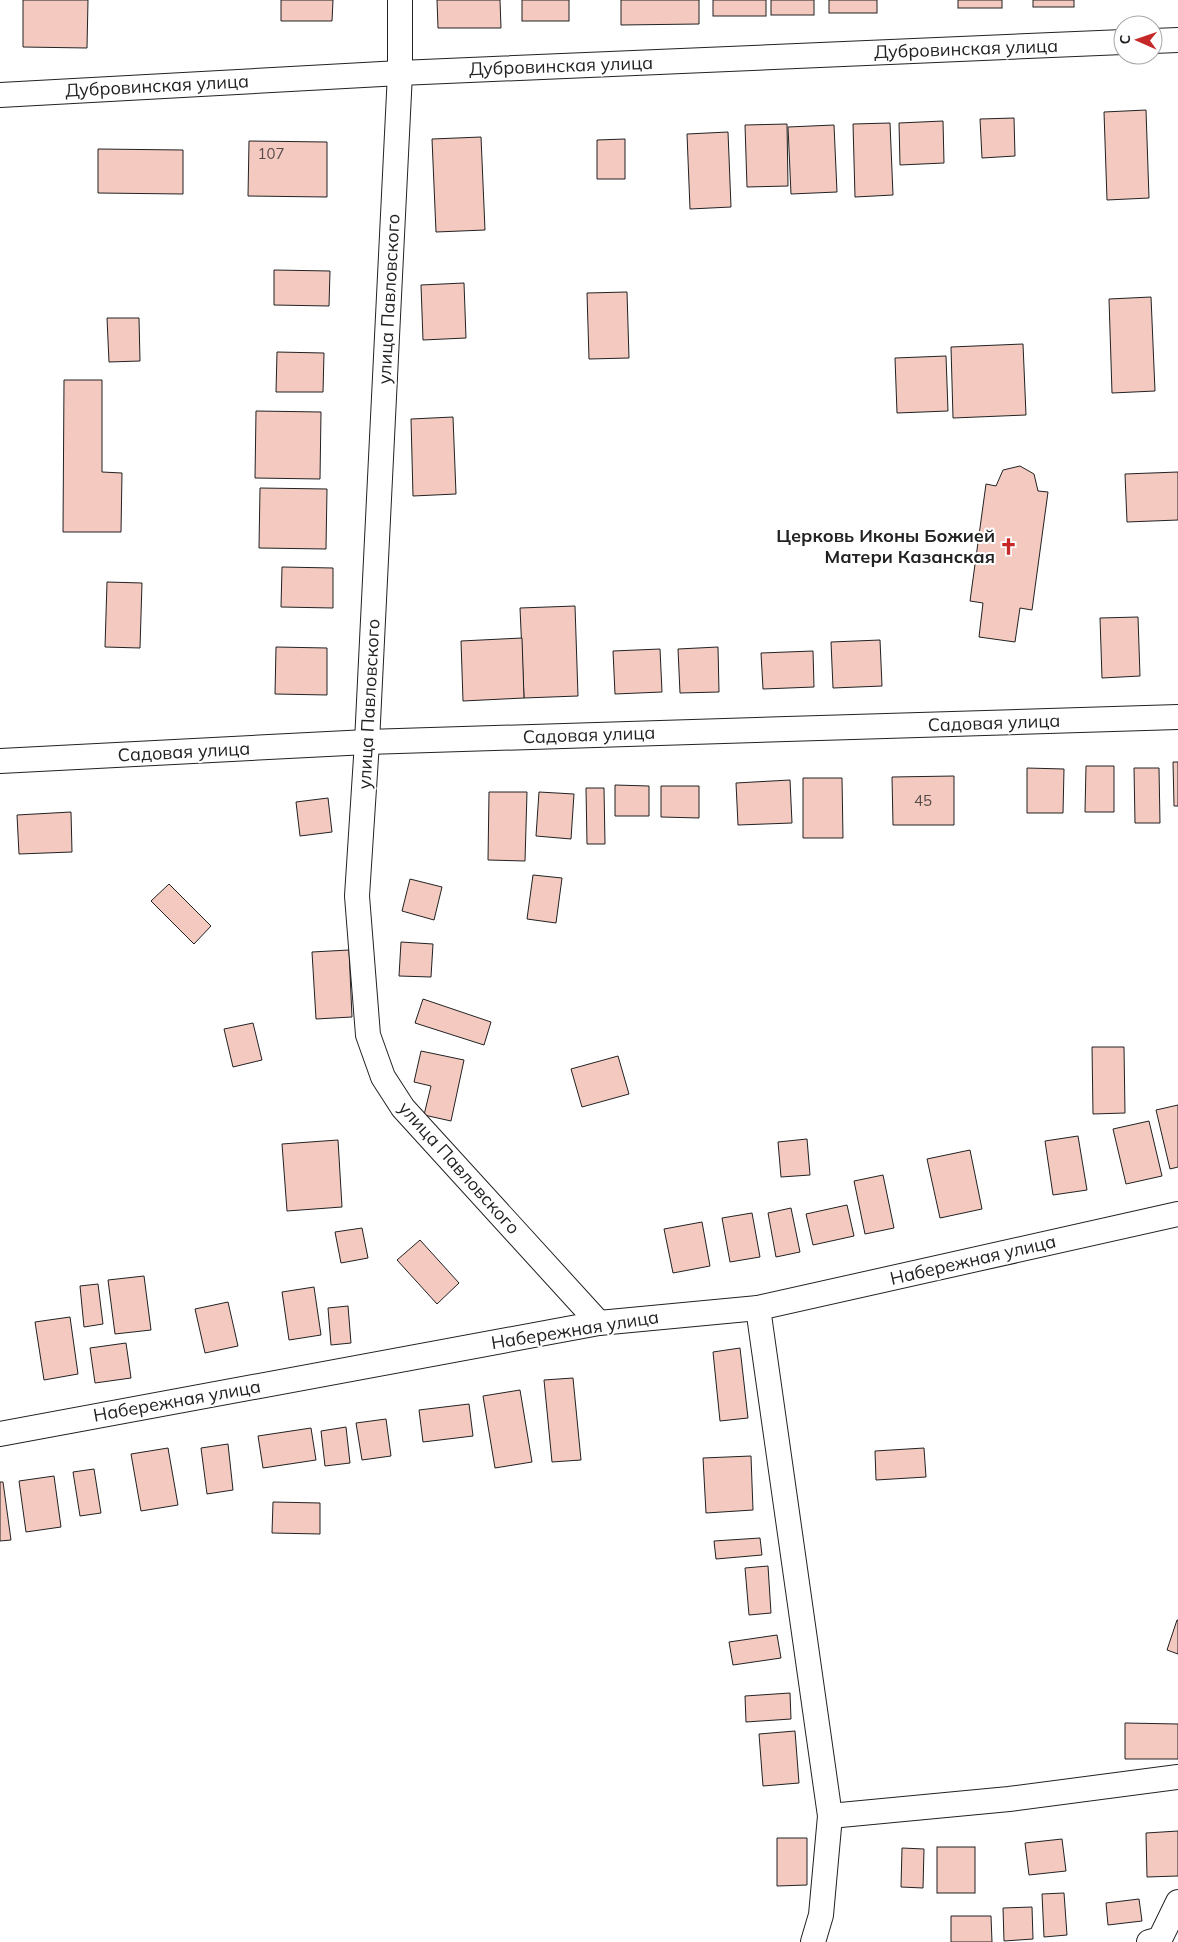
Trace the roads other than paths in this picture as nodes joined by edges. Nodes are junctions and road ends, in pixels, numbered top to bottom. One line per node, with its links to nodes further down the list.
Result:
1 (400, 0): 5 (street, улица Павловского)
2 (1178, 40): 3 (street)
3 (1163, 41)
4 (1113, 42): 5 (street, Дубровинская улица)
5 (400, 73): 6 (street, Дубровинская улица); 8 (street, улица Павловского)
6 (0, 95)
7 (1178, 717): 8 (street, Садовая улица)
8 (367, 742): 9 (street, Садовая улица); 12 (street, улица Павловского)
9 (0, 762)
10 (1178, 1214): 11 (street, Набережная улица)
11 (758, 1308): 12 (street, Набережная улица); 15 (street)
12 (599, 1323): 13 (street, Набережная улица)
13 (0, 1434)
14 (1178, 1777): 15 (street)
15 (830, 1816): 17 (street)
16 (1178, 1902): 20 (street)
17 (822, 1915): 18 (street); 19 (street)
18 (813, 1942)
19 (832, 1942)
20 (1149, 1942)

